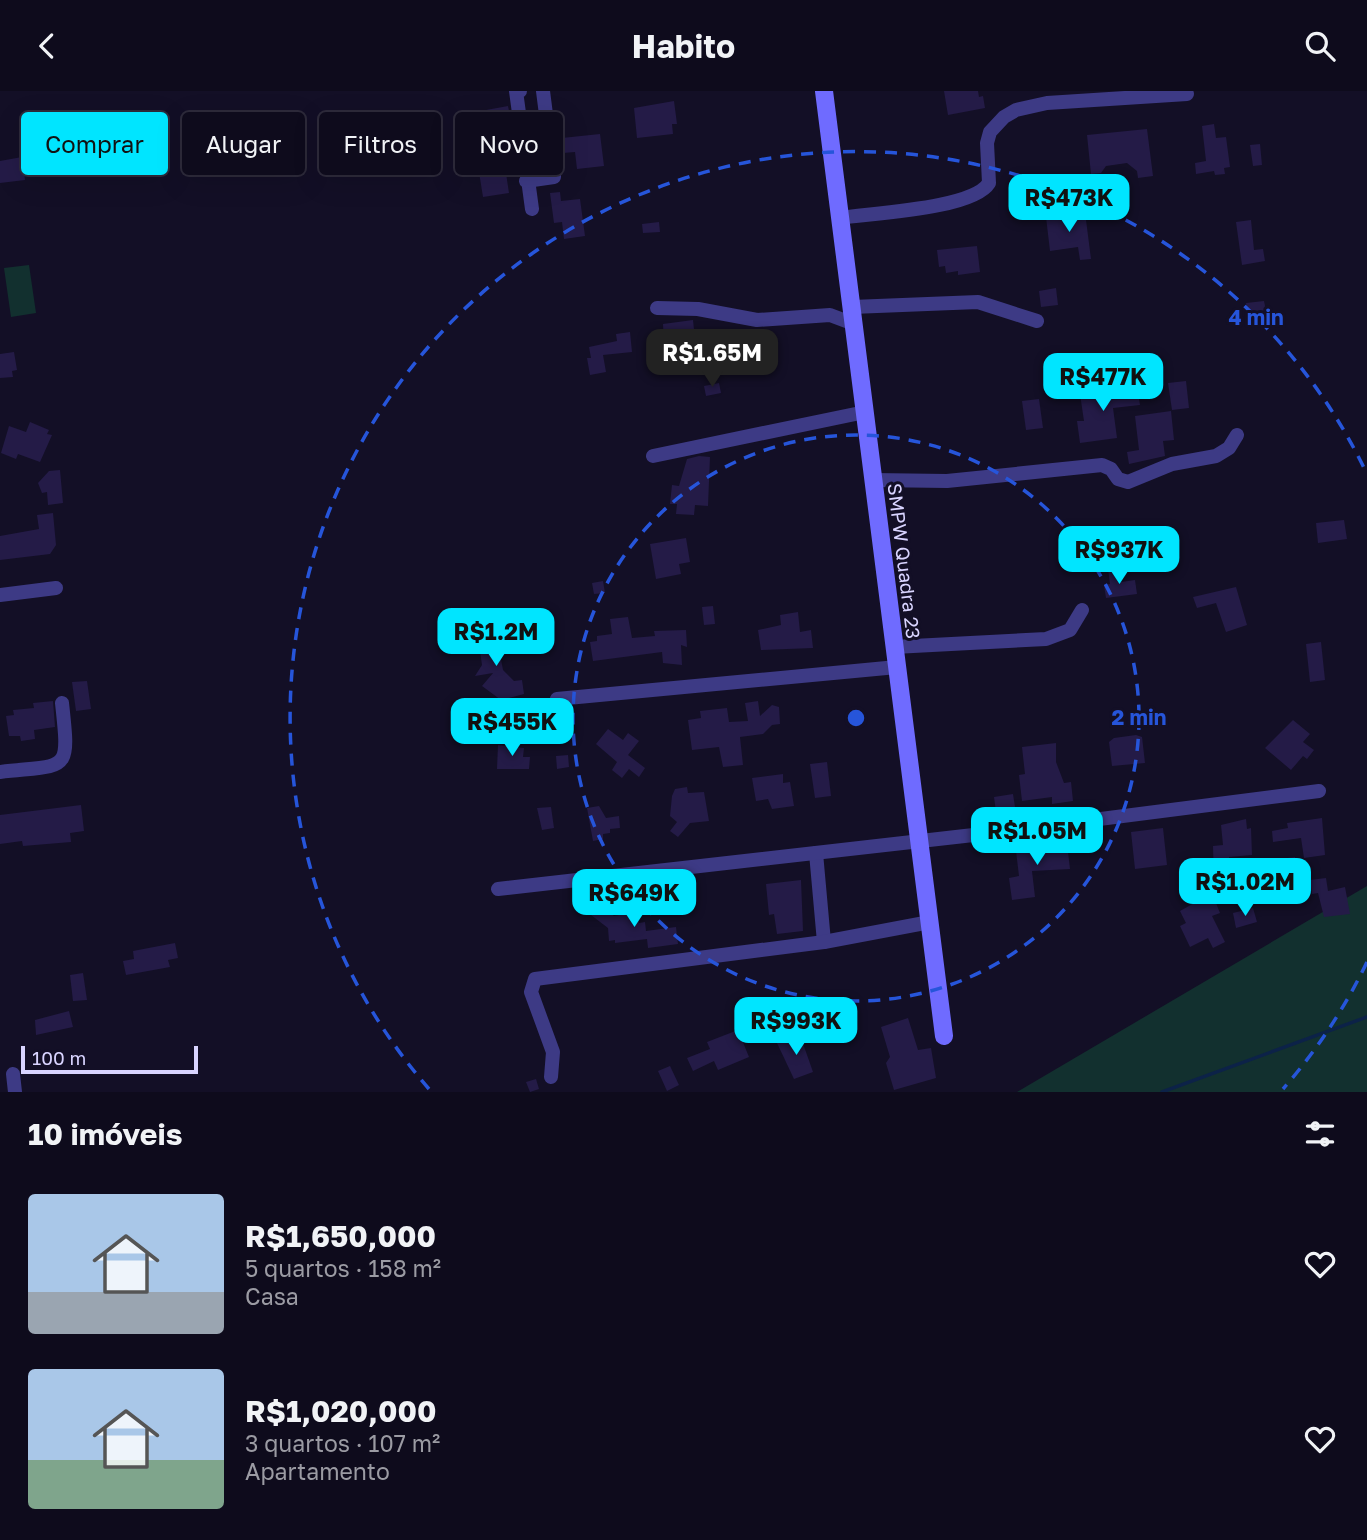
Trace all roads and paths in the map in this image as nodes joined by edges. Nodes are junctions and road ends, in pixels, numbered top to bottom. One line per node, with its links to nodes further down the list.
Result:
1 (520, 91): 5 (street)
2 (543, 91): 5 (street)
3 (824, 91): 7 (street, SMPW Quadra 23)
4 (1187, 94): 7 (street)
5 (526, 181): 6 (street)
6 (532, 209)
7 (840, 218): 9 (street, SMPW Quadra 23)
8 (657, 308): 10 (street)
9 (852, 308): 10 (street); 10 (street); 11 (street); 12 (street, SMPW Quadra 23)
10 (830, 315)
11 (1037, 321)
12 (865, 412): 14 (street); 15 (street, SMPW Quadra 23)
13 (1237, 436): 15 (street)
14 (653, 456)
15 (873, 480): 19 (street, SMPW Quadra 23)
16 (56, 588): 17 (street)
17 (0, 595)
18 (1082, 610): 19 (street)
19 (894, 647): 20 (street, SMPW Quadra 23)
20 (897, 667): 21 (street); 25 (street, SMPW Quadra 23)
21 (557, 699)
22 (62, 703): 23 (street)
23 (0, 772)
24 (1319, 791): 25 (street)
25 (919, 840): 26 (street); 28 (street, SMPW Quadra 23)
26 (816, 853): 27 (street); 29 (street)
27 (498, 889)
28 (930, 922): 29 (street); 30 (street, SMPW Quadra 23)
29 (824, 942): 32 (street)
30 (944, 1036)
31 (13, 1074): 33 (street)
32 (551, 1077)
33 (15, 1092)

